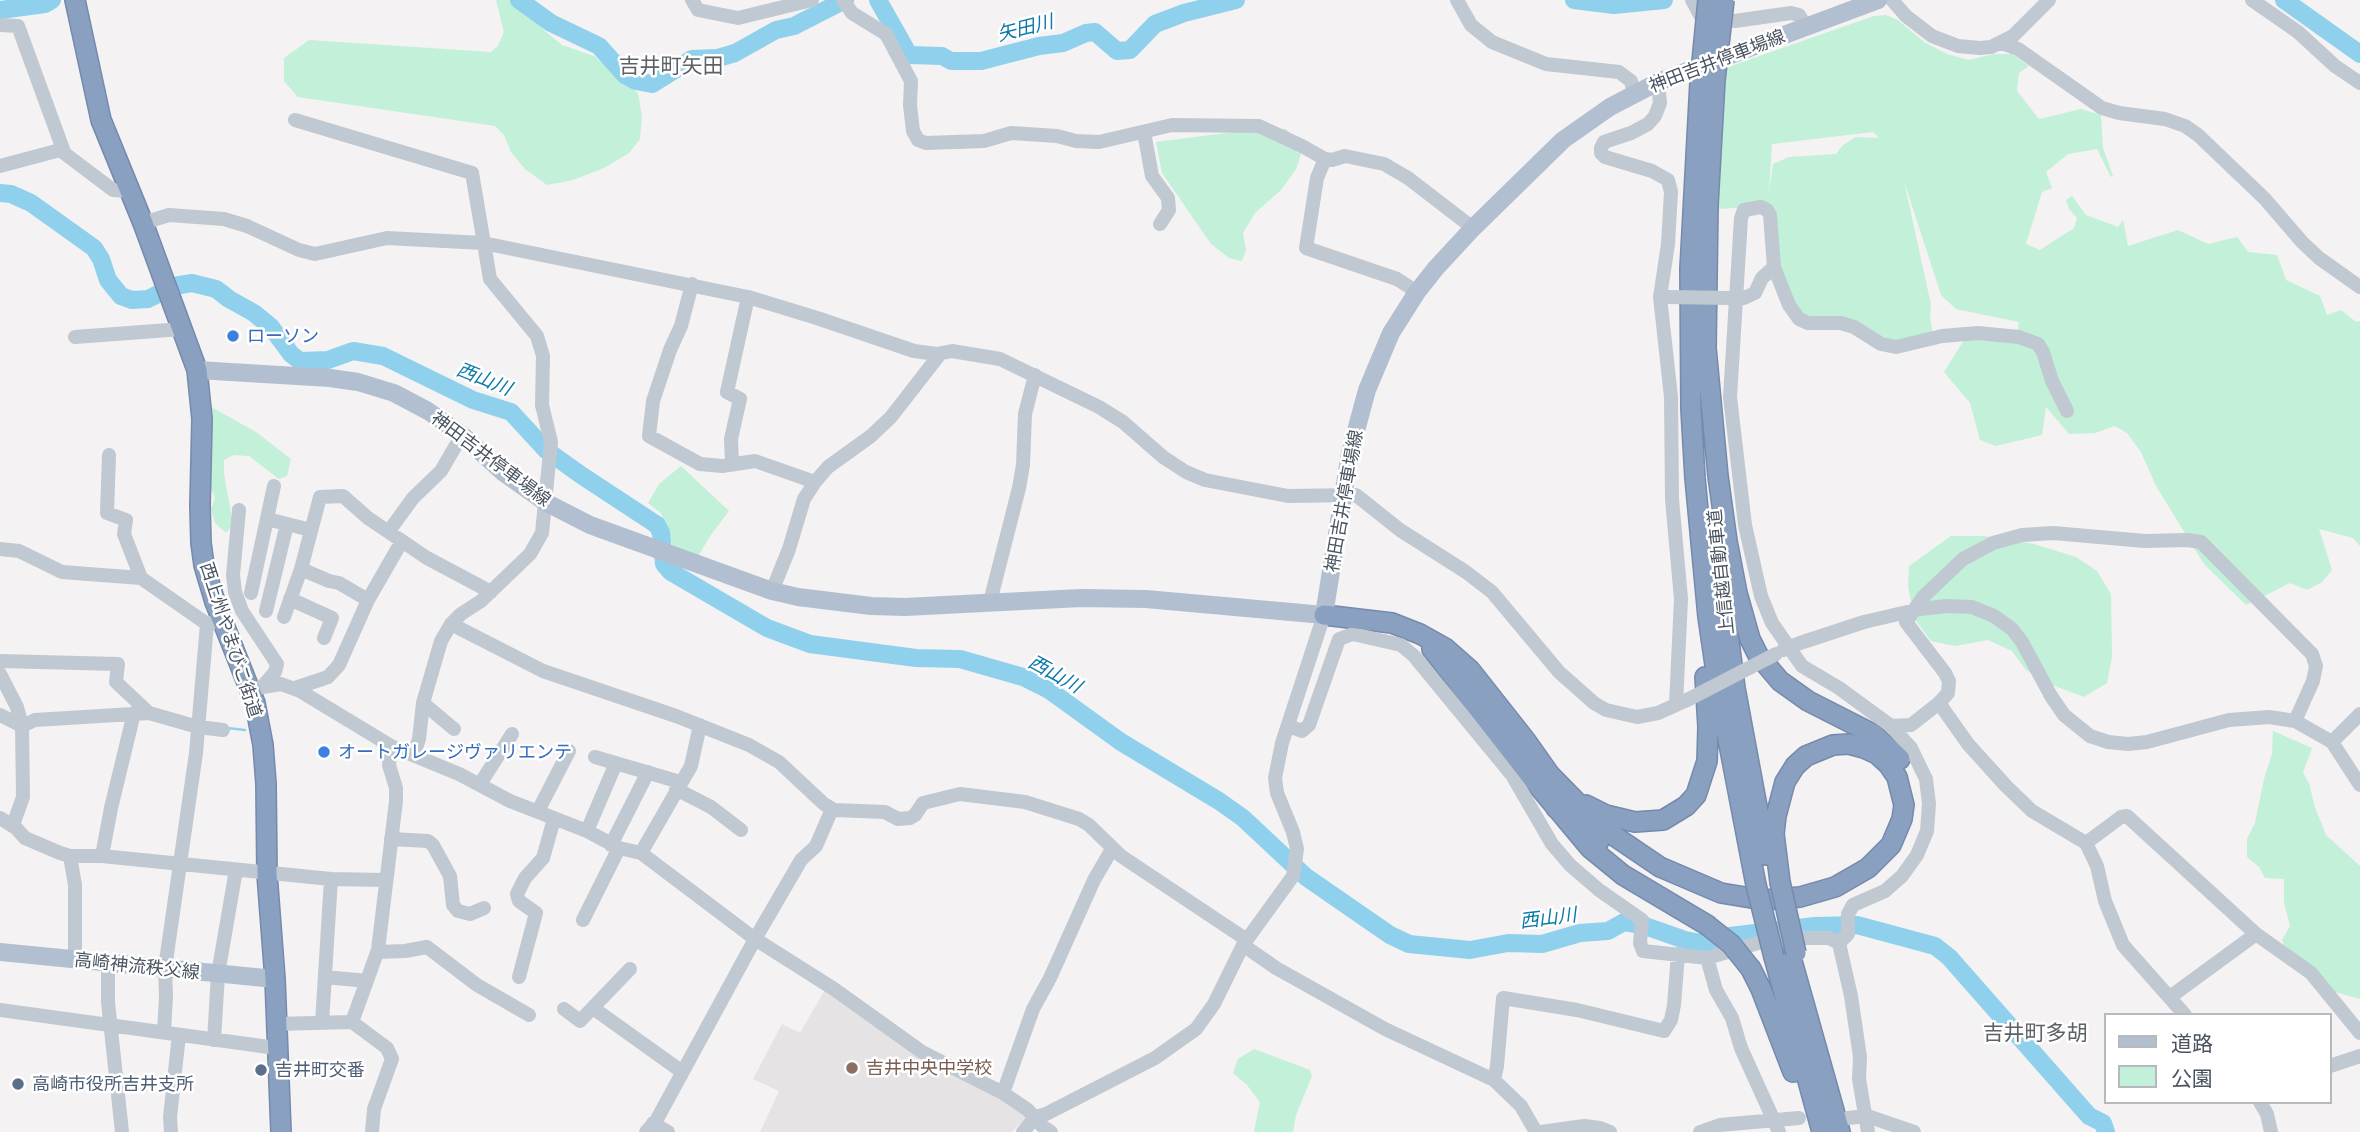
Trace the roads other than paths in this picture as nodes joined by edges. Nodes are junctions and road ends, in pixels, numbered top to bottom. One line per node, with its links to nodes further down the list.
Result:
1 (75, 0): 25 (highway, 西上州やまびこ街道)
2 (692, 0): 3 (street)
3 (812, 0)
4 (843, 0): 21 (street)
5 (1457, 0): 19 (street)
6 (1692, 0): 14 (street)
7 (1708, 0): 16 (highway, 上信越自動車道, bridge)
8 (1724, 0): 16 (highway, 上信越自動車道, bridge)
9 (1878, 0): 14 (main road, 神田吉井停車場線)
10 (1892, 0): 15 (street)
11 (2049, 0): 15 (street)
12 (2252, 0): 18 (street)
13 (0, 25): 22 (street)
14 (1806, 27): 17 (main road, 神田吉井停車場線)
15 (2001, 43): 32 (street)
16 (1708, 81): 39 (highway, 上信越自動車道); 43 (highway, 上信越自動車道)
17 (1658, 82): 19 (main road, 神田吉井停車場線); 35 (street)
18 (2360, 83)
19 (1634, 94): 28 (main road, 神田吉井停車場線)
20 (295, 120): 29 (street)
21 (1144, 132): 23 (street); 27 (street)
22 (64, 152): 24 (street); 25 (street)
23 (1325, 159): 28 (street); 33 (street)
24 (0, 166)
25 (129, 191): 26 (highway, 西上州やまびこ街道)
26 (143, 223): 29 (street); 37 (highway, 西上州やまびこ街道)
27 (1160, 224)
28 (1473, 228): 33 (main road, 神田吉井停車場線)
29 (483, 243): 31 (street); 51 (street)
30 (1774, 267): 36 (street); 36 (street); 44 (street)
31 (692, 284): 34 (street); 47 (street)
32 (2360, 288)
33 (1417, 292): 50 (main road, 神田吉井停車場線)
34 (748, 297): 40 (street); 47 (street)
35 (1664, 297): 36 (street, bridge); 83 (street)
36 (1733, 298): 78 (street)
37 (182, 330): 38 (street); 41 (highway, 西上州やまびこ街道)
38 (75, 337)
39 (1706, 337): 110 (highway); 129 (highway, 上信越自動車道)
40 (940, 354): 42 (street); 48 (street)
41 (197, 370): 45 (main road, 神田吉井停車場線); 74 (highway, 西上州やまびこ街道)
42 (1035, 375): 50 (street); 69 (street)
43 (1691, 409): 106 (highway); 129 (highway, 上信越自動車道)
44 (2067, 411)
45 (462, 435): 51 (main road, 神田吉井停車場線); 56 (street)
46 (109, 455): 63 (street)
47 (732, 464): 48 (street)
48 (815, 482): 64 (street)
49 (274, 486): 53 (street)
50 (1343, 496): 72 (main road, 神田吉井停車場線); 83 (street)
51 (545, 502): 64 (main road, 神田吉井停車場線); 65 (street)
52 (239, 510): 58 (street)
53 (267, 519): 54 (street); 60 (street)
54 (287, 524): 55 (street); 62 (street)
55 (311, 530): 56 (street); 61 (street)
56 (389, 531): 57 (street)
57 (402, 541): 65 (street); 68 (street)
58 (235, 544): 60 (street); 81 (street)
59 (0, 549): 63 (street)
60 (257, 566): 62 (street); 66 (street)
61 (300, 571): 62 (street); 67 (street); 68 (street)
62 (276, 573): 70 (street)
63 (141, 578): 74 (street)
64 (772, 591): 69 (main road, 神田吉井停車場線)
65 (491, 592): 75 (street)
66 (251, 593)
67 (290, 599): 73 (street); 77 (street)
68 (368, 600): 82 (street)
69 (990, 602): 72 (main road, 神田吉井停車場線)
70 (266, 611)
71 (1914, 611): 78 (street); 85 (street); 90 (street); 90 (street)
72 (1324, 615): 76 (highway); 93 (street)
73 (284, 617)
74 (215, 622): 81 (highway, 西上州やまびこ街道); 95 (street)
75 (451, 624): 84 (street); 91 (street)
76 (1405, 628): 106 (highway); 110 (highway)
77 (324, 638)
78 (1791, 647): 83 (street, bridge); 94 (street)
79 (0, 661): 87 (street)
80 (0, 674): 92 (street)
81 (256, 688): 82 (street); 126 (highway, 西上州やまびこ街道)
82 (295, 688): 100 (street)
83 (1683, 701)
84 (423, 703): 96 (street); 102 (street)
85 (1939, 703): 94 (street); 118 (street)
86 (134, 713): 87 (street); 92 (street); 123 (street)
87 (149, 713): 95 (street)
88 (2360, 714): 99 (street)
89 (0, 715): 92 (street)
90 (2295, 721): 99 (street)
91 (700, 725): 109 (street); 111 (street)
92 (22, 726): 114 (street)
93 (1289, 726): 134 (street); 138 (street)
94 (1891, 726): 135 (street)
95 (198, 727): 97 (street); 124 (street)
96 (454, 729)
97 (223, 730)
98 (512, 734): 107 (street)
99 (2332, 742): 108 (street)
100 (391, 746): 102 (street); 117 (street)
101 (569, 751): 112 (street)
102 (408, 753): 107 (street)
103 (595, 757): 104 (street)
104 (616, 763): 105 (street); 116 (street)
105 (648, 772): 109 (street); 119 (street)
106 (1550, 775): 129 (highway)
107 (480, 784): 112 (street)
108 (2360, 785)
109 (678, 786): 115 (street); 121 (street)
110 (1556, 808): 186 (highway, bridge)
111 (832, 809): 120 (street); 133 (street)
112 (538, 811): 113 (street)
113 (554, 819): 116 (street); 147 (street)
114 (6, 822): 122 (street)
115 (741, 830)
116 (587, 831): 119 (street)
117 (391, 839): 128 (street); 130 (street)
118 (2086, 843): 132 (street); 150 (street)
119 (615, 846): 121 (street); 131 (street)
120 (1112, 849): 134 (street); 168 (street)
121 (641, 853): 133 (street)
122 (70, 856): 123 (street); 141 (street)
123 (102, 856): 124 (street)
124 (179, 865): 125 (street); 143 (street)
125 (236, 870): 126 (street); 145 (street)
126 (267, 874): 127 (street); 148 (highway, 西上州やまびこ街道)
127 (331, 879): 128 (street); 146 (street)
128 (385, 880): 137 (street)
129 (1770, 883): 139 (highway, 上信越自動車道)
130 (484, 908)
131 (583, 920)
132 (2256, 934): 150 (street); 161 (street)
133 (755, 939): 166 (street); 168 (street)
134 (1245, 942): 167 (street); 171 (street)
135 (1839, 943): 140 (street); 170 (street)
136 (0, 952): 141 (main road, 高崎神流秩父線)
137 (377, 952): 149 (street); 155 (street)
138 (1678, 954): 140 (street); 167 (street)
139 (1787, 955): 174 (highway, 上信越自動車道); 187 (highway, 上信越自動車道)
140 (1707, 958): 173 (street)
141 (75, 960): 142 (main road, 高崎神流秩父線)
142 (108, 963): 143 (main road, 高崎神流秩父線); 159 (street)
143 (165, 968): 145 (main road, 高崎神流秩父線); 160 (street)
144 (631, 970): 151 (street)
145 (218, 974): 148 (main road, 高崎神流秩父線); 162 (street)
146 (325, 977): 149 (street); 157 (street)
147 (519, 977)
148 (275, 979): 158 (highway, 西上州やまびこ街道)
149 (366, 981): 156 (street)
150 (2170, 997): 154 (street)
151 (593, 1008): 152 (street); 166 (street)
152 (564, 1009)
153 (0, 1010): 159 (street)
154 (2183, 1013)
155 (529, 1015)
156 (352, 1022): 157 (street); 179 (street)
157 (322, 1023): 158 (street)
158 (276, 1024): 163 (highway, 西上州やまびこ街道)
159 (110, 1025): 160 (street); 176 (street)
160 (171, 1033): 162 (street); 177 (street)
161 (2360, 1033)
162 (214, 1040): 163 (street)
163 (276, 1048): 178 (highway, 西上州やまびこ街道)
164 (2360, 1056): 165 (street)
165 (2332, 1065)
166 (681, 1071): 175 (street)
167 (1494, 1080): 183 (street)
168 (1003, 1093): 171 (street)
169 (2261, 1104): 190 (street)
170 (1867, 1116): 174 (street); 188 (street); 189 (street)
171 (1035, 1117): 181 (street); 182 (street)
172 (1799, 1118): 173 (street)
173 (1776, 1126): 185 (street)
174 (1843, 1127)
175 (650, 1128): 180 (street)
176 (122, 1132)
177 (171, 1132)
178 (281, 1132)
179 (372, 1132)
180 (668, 1132)
181 (1023, 1132)
182 (1051, 1132)
183 (1538, 1132): 184 (street)
184 (1610, 1132)
185 (1700, 1132)
186 (1815, 1132)
187 (1822, 1132)
188 (1868, 1132)
189 (1914, 1132)
190 (2271, 1132)

